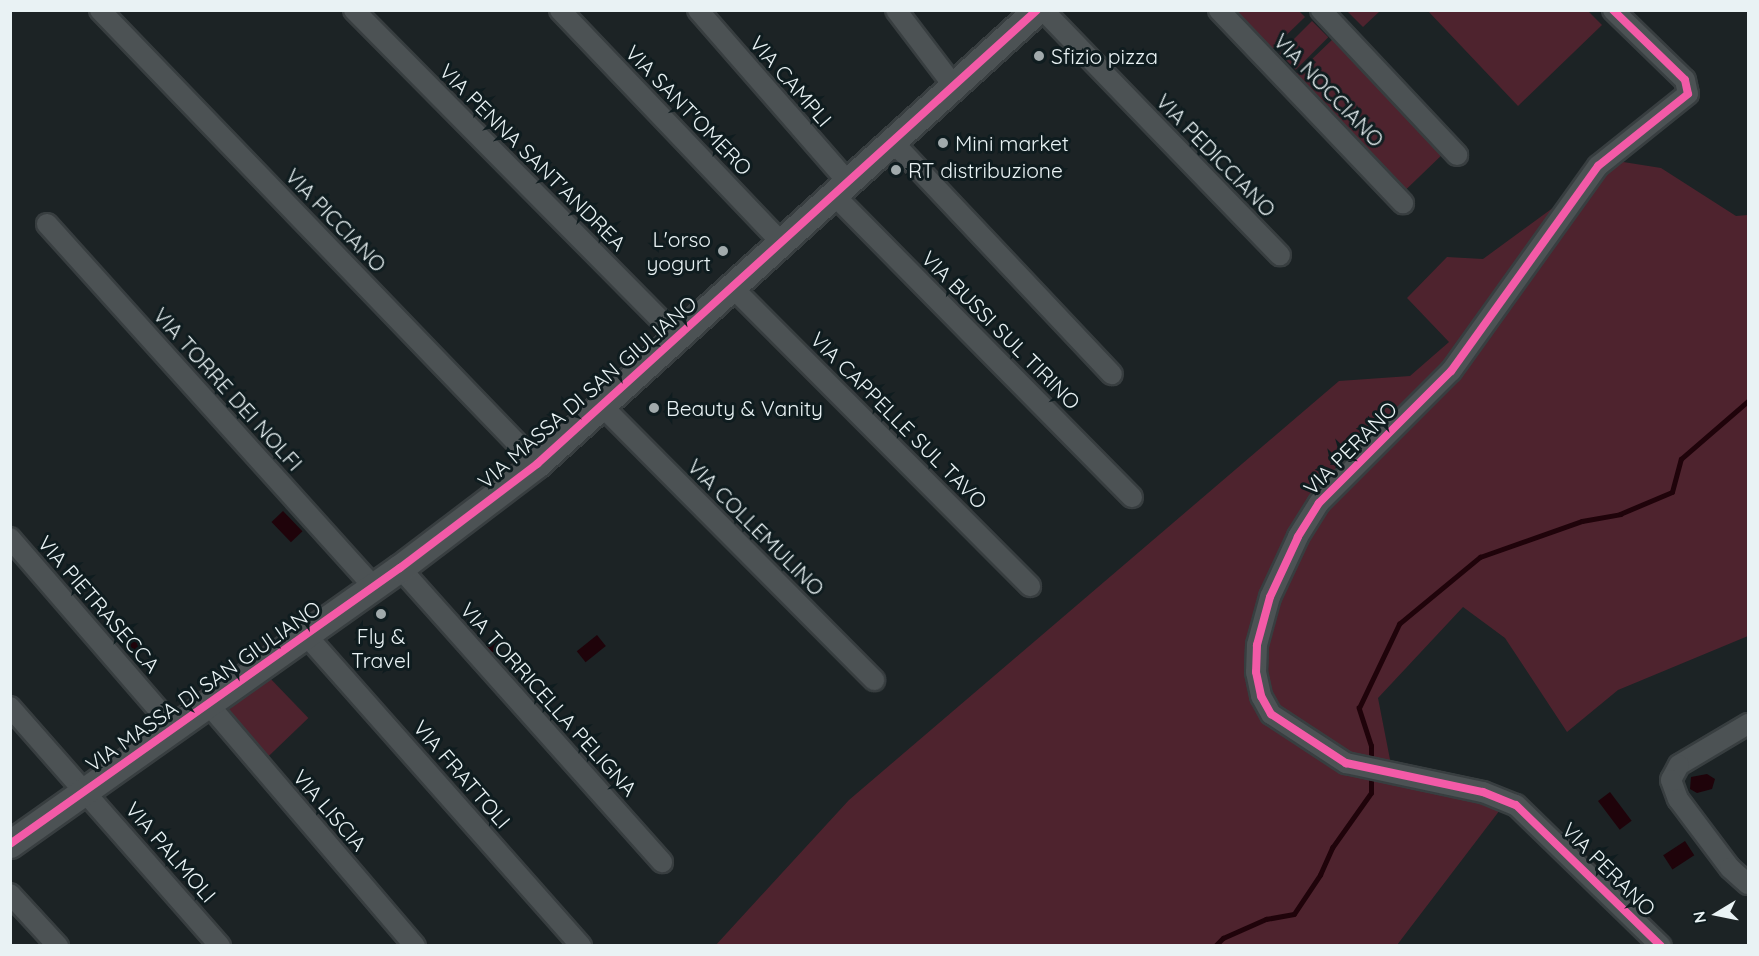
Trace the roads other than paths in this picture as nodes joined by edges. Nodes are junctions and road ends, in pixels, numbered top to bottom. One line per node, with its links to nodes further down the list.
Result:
1 (100, 10): 23 (street, VIA PICCIANO)
2 (354, 10): 20 (street, VIA PENNA SANT'ANDREA)
3 (560, 10): 17 (street, VIA SANT'OMERO)
4 (698, 10): 14 (street, VIA CAMPLI)
5 (896, 10): 11 (street)
6 (1037, 10): 11 (street, VIA MASSA DI SAN GIULIANO)
7 (1043, 10): 18 (street, VIA PEDICCIANO)
8 (1219, 10): 15 (street, VIA NOCCIANO)
9 (1321, 10): 13 (street)
10 (1613, 10): 44 (street, VIA PERANO)
11 (954, 86): 12 (street, VIA MASSA DI SAN GIULIANO)
12 (893, 142): 14 (street, VIA MASSA DI SAN GIULIANO); 21 (street)
13 (1457, 155)
14 (842, 190): 17 (street, VIA MASSA DI SAN GIULIANO); 24 (street, VIA BUSSI SUL TIRINO)
15 (1403, 203)
16 (47, 224): 28 (street, VIA TORRE DEI NOLFI)
17 (783, 244): 19 (street, VIA MASSA DI SAN GIULIANO)
18 (1280, 255)
19 (733, 288): 20 (street, VIA MASSA DI SAN GIULIANO); 27 (street, VIA CAPPELLE SUL TAVO)
20 (678, 337): 22 (street, VIA MASSA DI SAN GIULIANO)
21 (1112, 374)
22 (603, 407): 23 (street, VIA MASSA DI SAN GIULIANO); 30 (street, VIA COLLEMULINO)
23 (537, 464): 26 (street, VIA MASSA DI SAN GIULIANO)
24 (1132, 497)
25 (10, 538): 34 (street, VIA PIETRASECCA)
26 (400, 568): 28 (street, VIA MASSA DI SAN GIULIANO); 37 (street, VIA TORRICELLA PELIGNA)
27 (1030, 586)
28 (374, 587): 29 (street, VIA MASSA DI SAN GIULIANO)
29 (306, 635): 31 (street, VIA MASSA DI SAN GIULIANO); 43 (street, VIA FRATTOLI)
30 (874, 680)
31 (208, 705): 34 (street, VIA MASSA DI SAN GIULIANO); 42 (street, VIA LISCIA)
32 (10, 707): 35 (street, VIA PALMOLI)
33 (1749, 724): 38 (street)
34 (175, 729): 35 (street, VIA MASSA DI SAN GIULIANO)
35 (86, 790): 36 (street, VIA MASSA DI SAN GIULIANO); 41 (street, VIA PALMOLI)
36 (10, 844)
37 (662, 862)
38 (1749, 884)
39 (10, 894): 40 (street)
40 (58, 945)
41 (220, 945)
42 (415, 945)
43 (581, 945)
44 (1661, 945)

